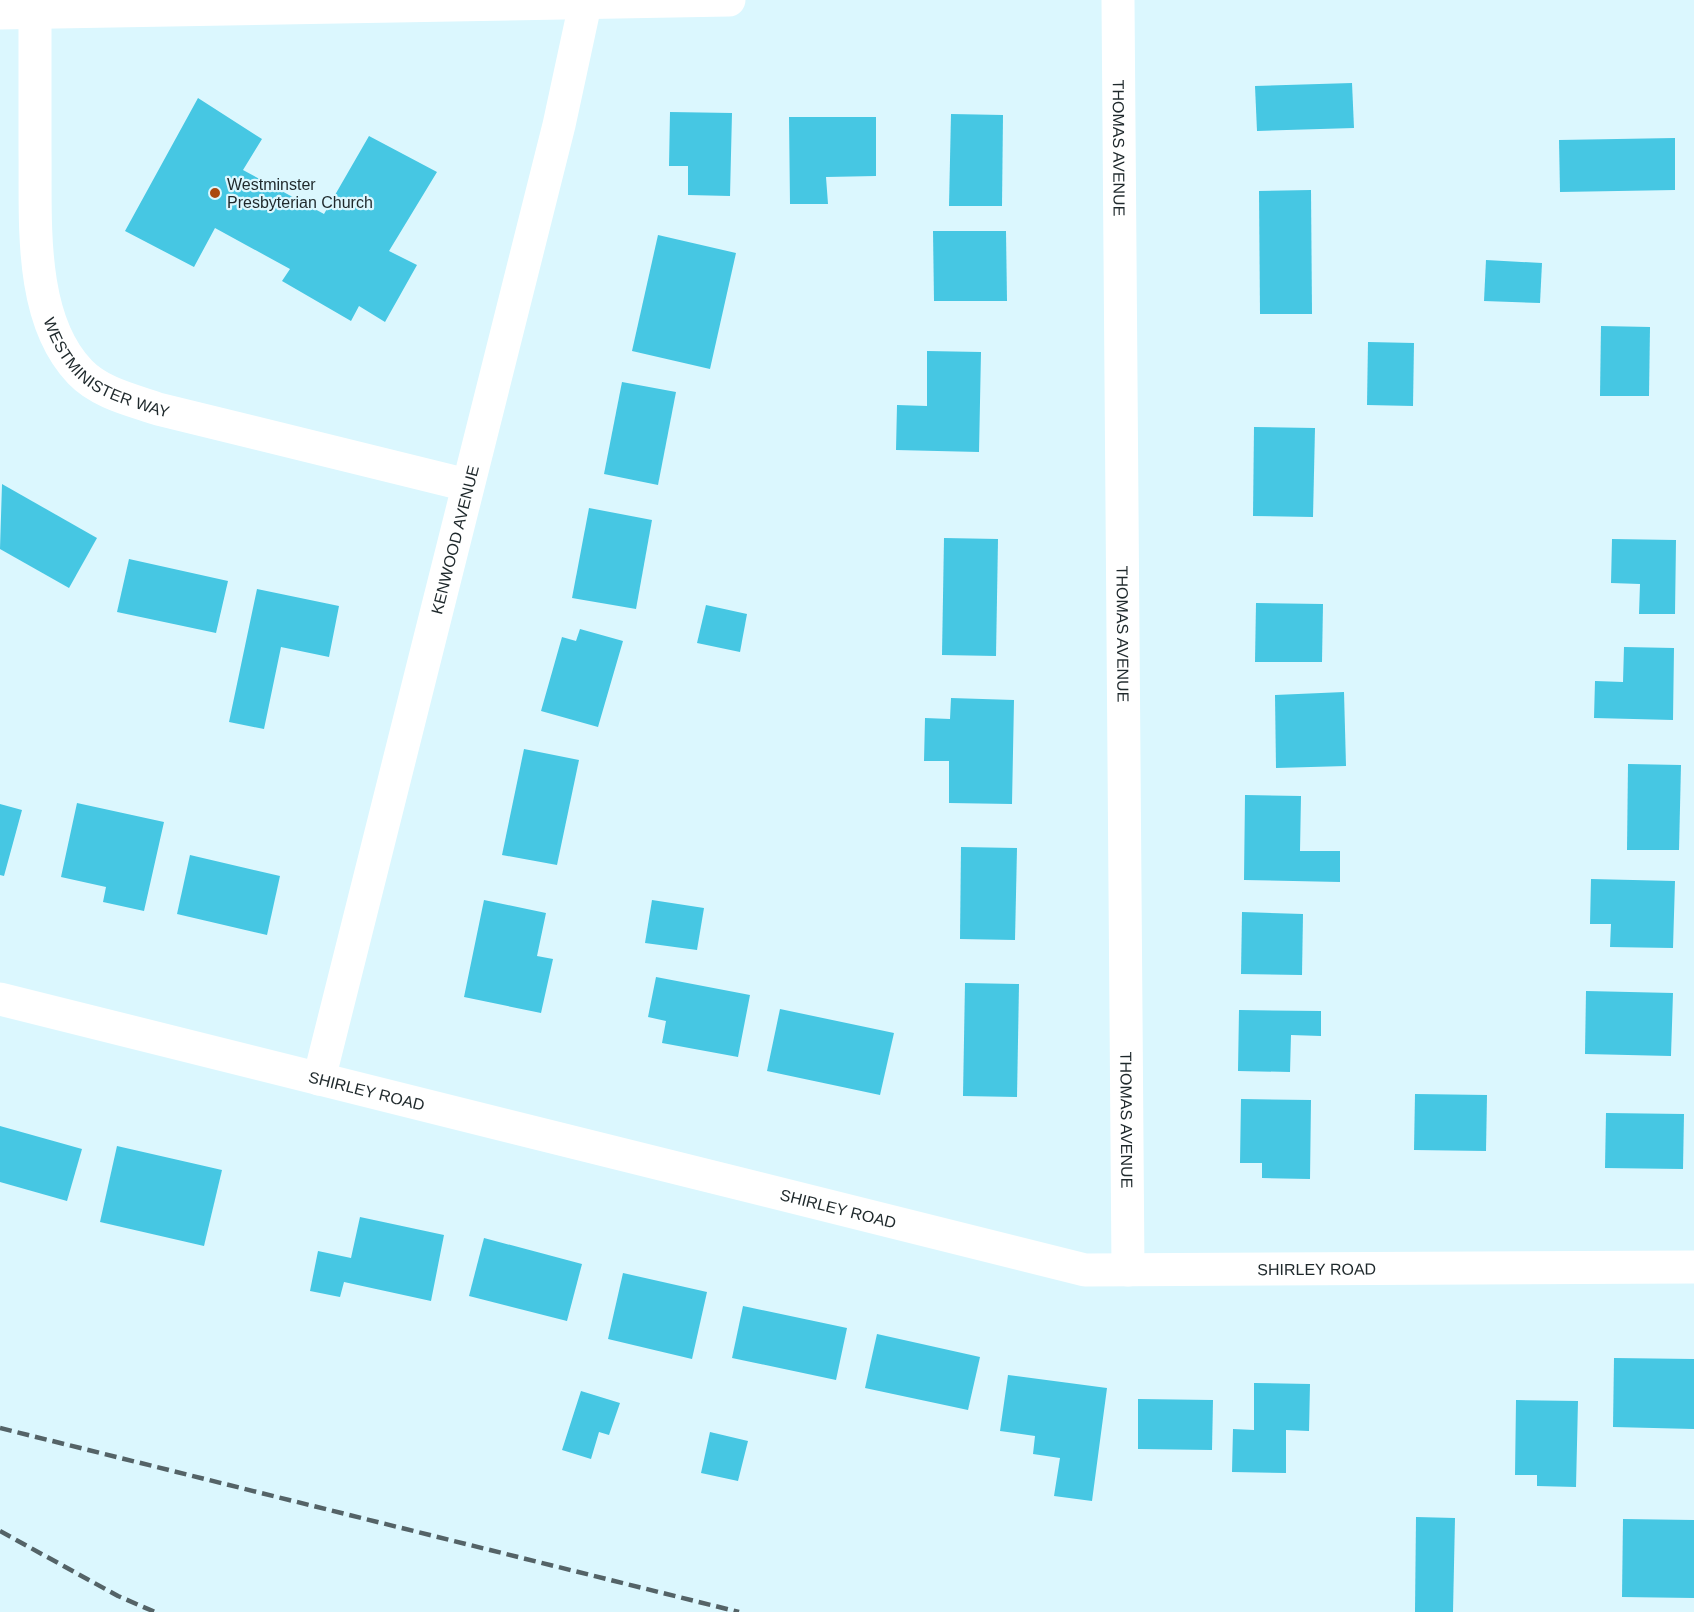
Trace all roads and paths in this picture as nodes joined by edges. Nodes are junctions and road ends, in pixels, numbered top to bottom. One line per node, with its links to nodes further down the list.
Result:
1 (729, 0): 3 (street)
2 (1118, 0): 10 (street, THOMAS AVENUE)
3 (586, 1): 5 (street); 6 (street, KENWOOD AVENUE)
4 (0, 13): 5 (street)
5 (35, 13): 6 (street, WESTMINISTER WAY)
6 (467, 485): 8 (street, KENWOOD AVENUE)
7 (0, 999): 8 (street, SHIRLEY ROAD)
8 (319, 1079): 10 (street, SHIRLEY ROAD)
9 (1694, 1267): 10 (street, SHIRLEY ROAD)
10 (1128, 1270)

